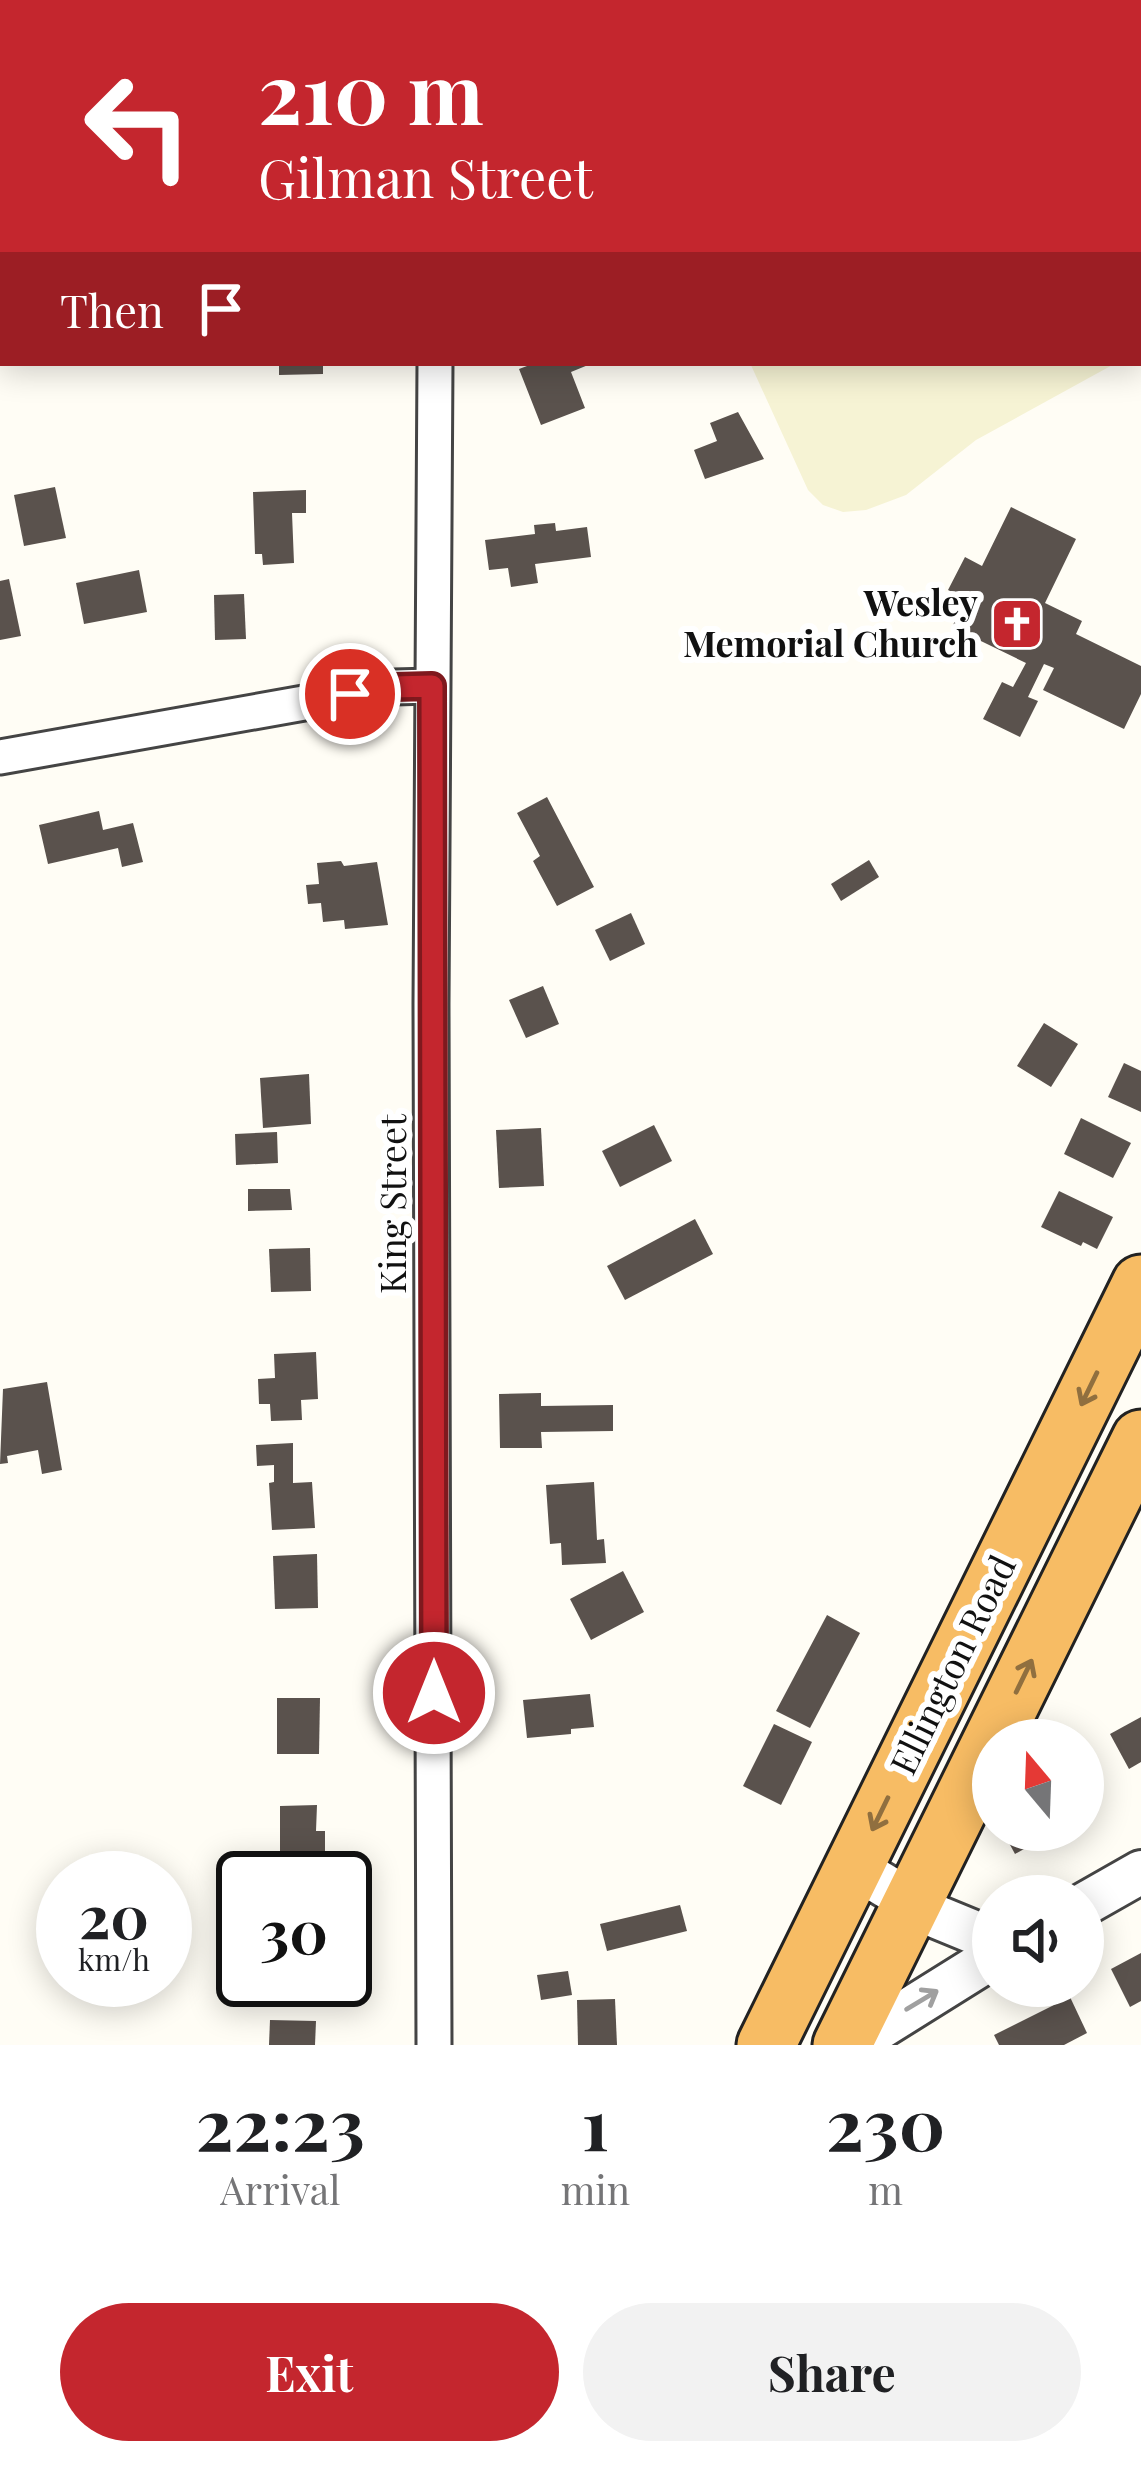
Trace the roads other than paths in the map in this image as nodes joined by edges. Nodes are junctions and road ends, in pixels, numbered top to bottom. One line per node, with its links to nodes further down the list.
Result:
1 (435, 366): 2 (street, King Street)
2 (432, 686): 3 (street); 12 (street, King Street)
3 (0, 757)
4 (1141, 1284): 6 (highway, Ellington Road, one-way to 6)
5 (1141, 1439): 9 (highway, Ellington Road, one-way to 5)
6 (854, 1867): 9 (street); 13 (highway, Ellington Road)
7 (1141, 1872): 8 (street)
8 (1104, 1893)
9 (912, 1903): 10 (street); 14 (highway, Ellington Road)
10 (972, 1932)
11 (972, 1970): 15 (street, one-way to 11)
12 (434, 2045)
13 (766, 2045)
14 (842, 2045)
15 (852, 2045)

